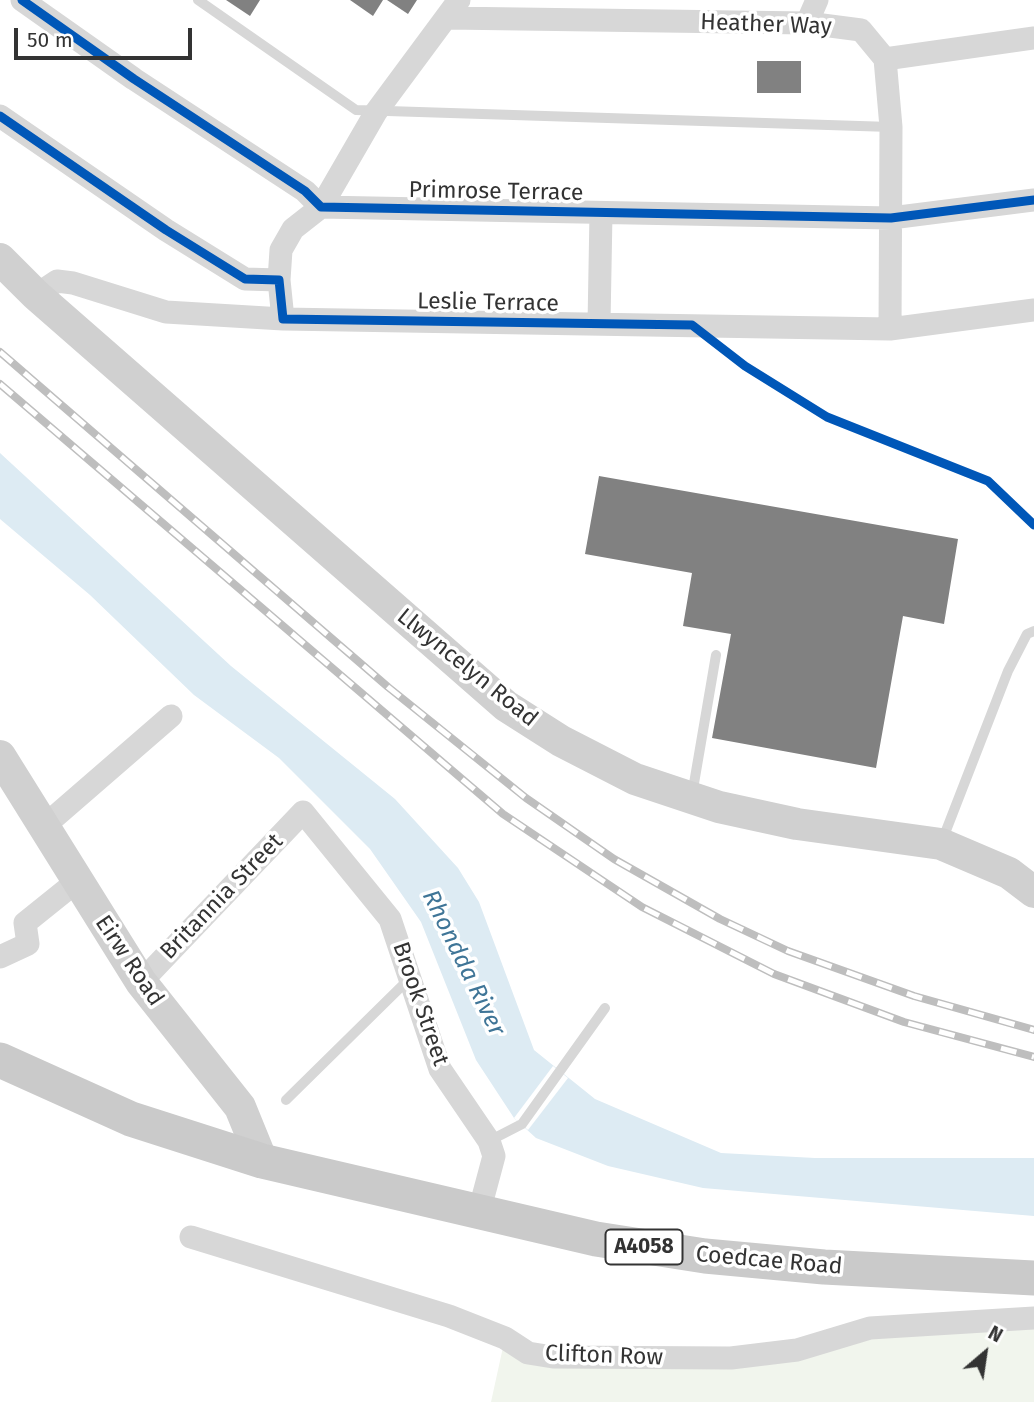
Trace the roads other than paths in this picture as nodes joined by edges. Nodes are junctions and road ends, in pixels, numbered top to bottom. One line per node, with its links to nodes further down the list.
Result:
1 (22, 0): 12 (street)
2 (198, 0): 8 (lane)
3 (817, 0): 5 (street)
4 (454, 9): 5 (street, Heather Way); 8 (street)
5 (807, 23): 7 (street, Heather Way)
6 (1034, 38): 7 (street)
7 (885, 59): 10 (street)
8 (376, 112): 10 (lane); 12 (street)
9 (0, 116): 16 (street)
10 (891, 127): 14 (street)
11 (1034, 200): 14 (street, Primrose Terrace)
12 (321, 207): 13 (street, Primrose Terrace); 16 (street)
13 (601, 213): 14 (street, Primrose Terrace); 20 (street)
14 (891, 218): 21 (street)
15 (0, 259): 17 (main road, Llwyncelyn Road)
16 (279, 280): 19 (street)
17 (36, 295): 19 (street, Leslie Terrace); 26 (main road, Llwyncelyn Road)
18 (1034, 310): 21 (street, Leslie Terrace)
19 (283, 319): 20 (street, Leslie Terrace)
20 (599, 324): 21 (street, Leslie Terrace)
21 (890, 328)
22 (1034, 631): 29 (lane)
23 (716, 655): 26 (lane)
24 (171, 716): 28 (street)
25 (0, 756): 28 (main road, Eirw Road)
26 (691, 798): 29 (main road, Llwyncelyn Road)
27 (303, 812): 33 (street, Brook Street); 34 (street, Britannia Street)
28 (43, 827): 30 (main road, Eirw Road)
29 (941, 845): 31 (main road, Llwyncelyn Road)
30 (76, 882): 32 (street); 34 (main road, Eirw Road)
31 (1034, 892)
32 (0, 957)
33 (410, 979): 37 (lane); 38 (street, Brook Street)
34 (141, 982): 39 (main road, Eirw Road)
35 (605, 1008): 38 (lane)
36 (0, 1060): 39 (main road, A4058)
37 (286, 1100)
38 (489, 1141): 40 (street)
39 (262, 1161): 40 (main road, Coedcae Road / A4058)
40 (480, 1212): 42 (main road, Coedcae Road / A4058)
41 (191, 1237): 43 (street, Clifton Row)
42 (1034, 1278)
43 (1034, 1318)

